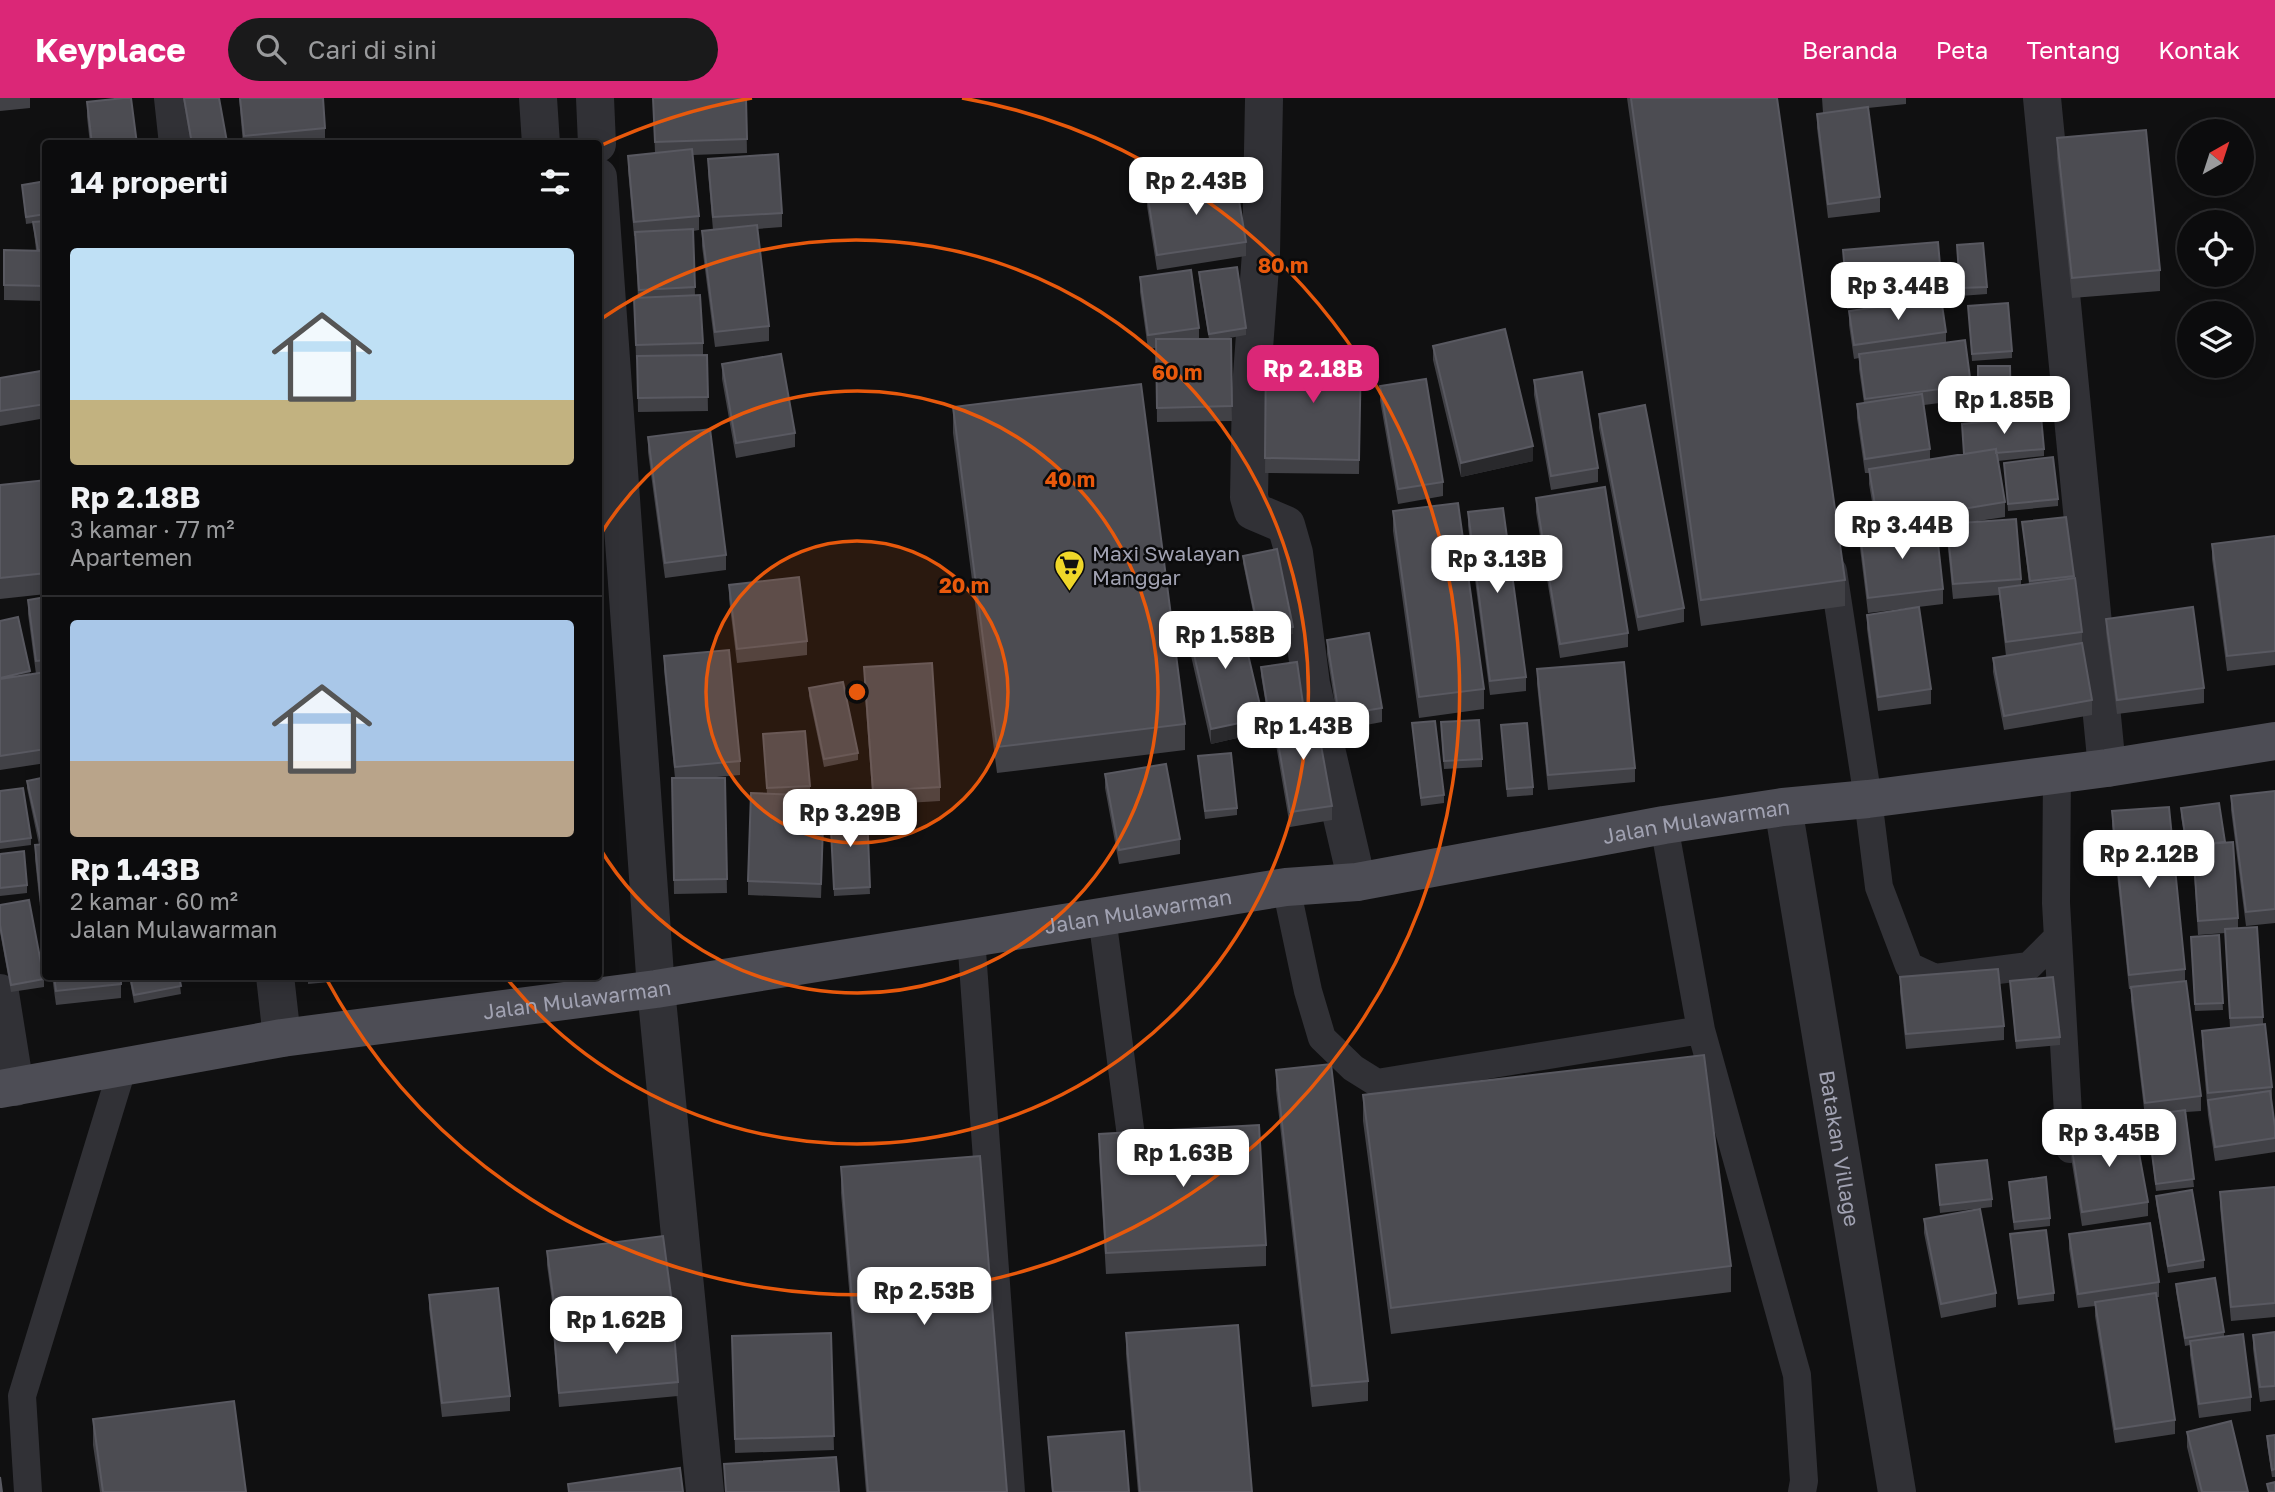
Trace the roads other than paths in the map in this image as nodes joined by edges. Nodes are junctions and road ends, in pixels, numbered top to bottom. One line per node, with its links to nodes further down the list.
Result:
1 (173, 98): 6 (street)
2 (538, 98): 7 (street)
3 (595, 98): 8 (street)
4 (2042, 98): 12 (street)
5 (1264, 100): 17 (street)
6 (178, 140)
7 (541, 140)
8 (597, 140)
9 (602, 233): 24 (street)
10 (1830, 551): 14 (lane)
11 (2275, 741): 12 (main road, Jalan Mulawarman)
12 (2107, 768): 13 (main road, Jalan Mulawarman)
13 (2057, 774): 14 (main road, Jalan Mulawarman); 21 (lane)
14 (1868, 799): 15 (main road, Jalan Mulawarman); 21 (lane)
15 (1783, 807): 16 (main road, Jalan Mulawarman); 36 (street, Batakan Village)
16 (1664, 825): 17 (main road, Jalan Mulawarman); 26 (lane)
17 (1357, 882): 18 (main road, Jalan Mulawarman)
18 (1286, 887): 19 (main road, Jalan Mulawarman); 26 (lane)
19 (1102, 916): 20 (main road, Jalan Mulawarman); 30 (lane)
20 (971, 937): 24 (main road, Jalan Mulawarman); 34 (lane)
21 (2058, 937): 31 (lane)
22 (275, 980): 27 (street)
23 (595, 987): 24 (main road, Jalan Mulawarman); 27 (main road, Jalan Mulawarman)
24 (656, 989): 33 (street)
25 (0, 993): 29 (street)
26 (1701, 1030): 35 (lane)
27 (282, 1038): 28 (main road, Jalan Mulawarman)
28 (124, 1066): 29 (main road, Jalan Mulawarman); 32 (lane)
29 (7, 1088)
30 (1131, 1136)
31 (2070, 1149)
32 (28, 1492)
33 (705, 1492)
34 (1012, 1492)
35 (1802, 1492)
36 (1897, 1492)

